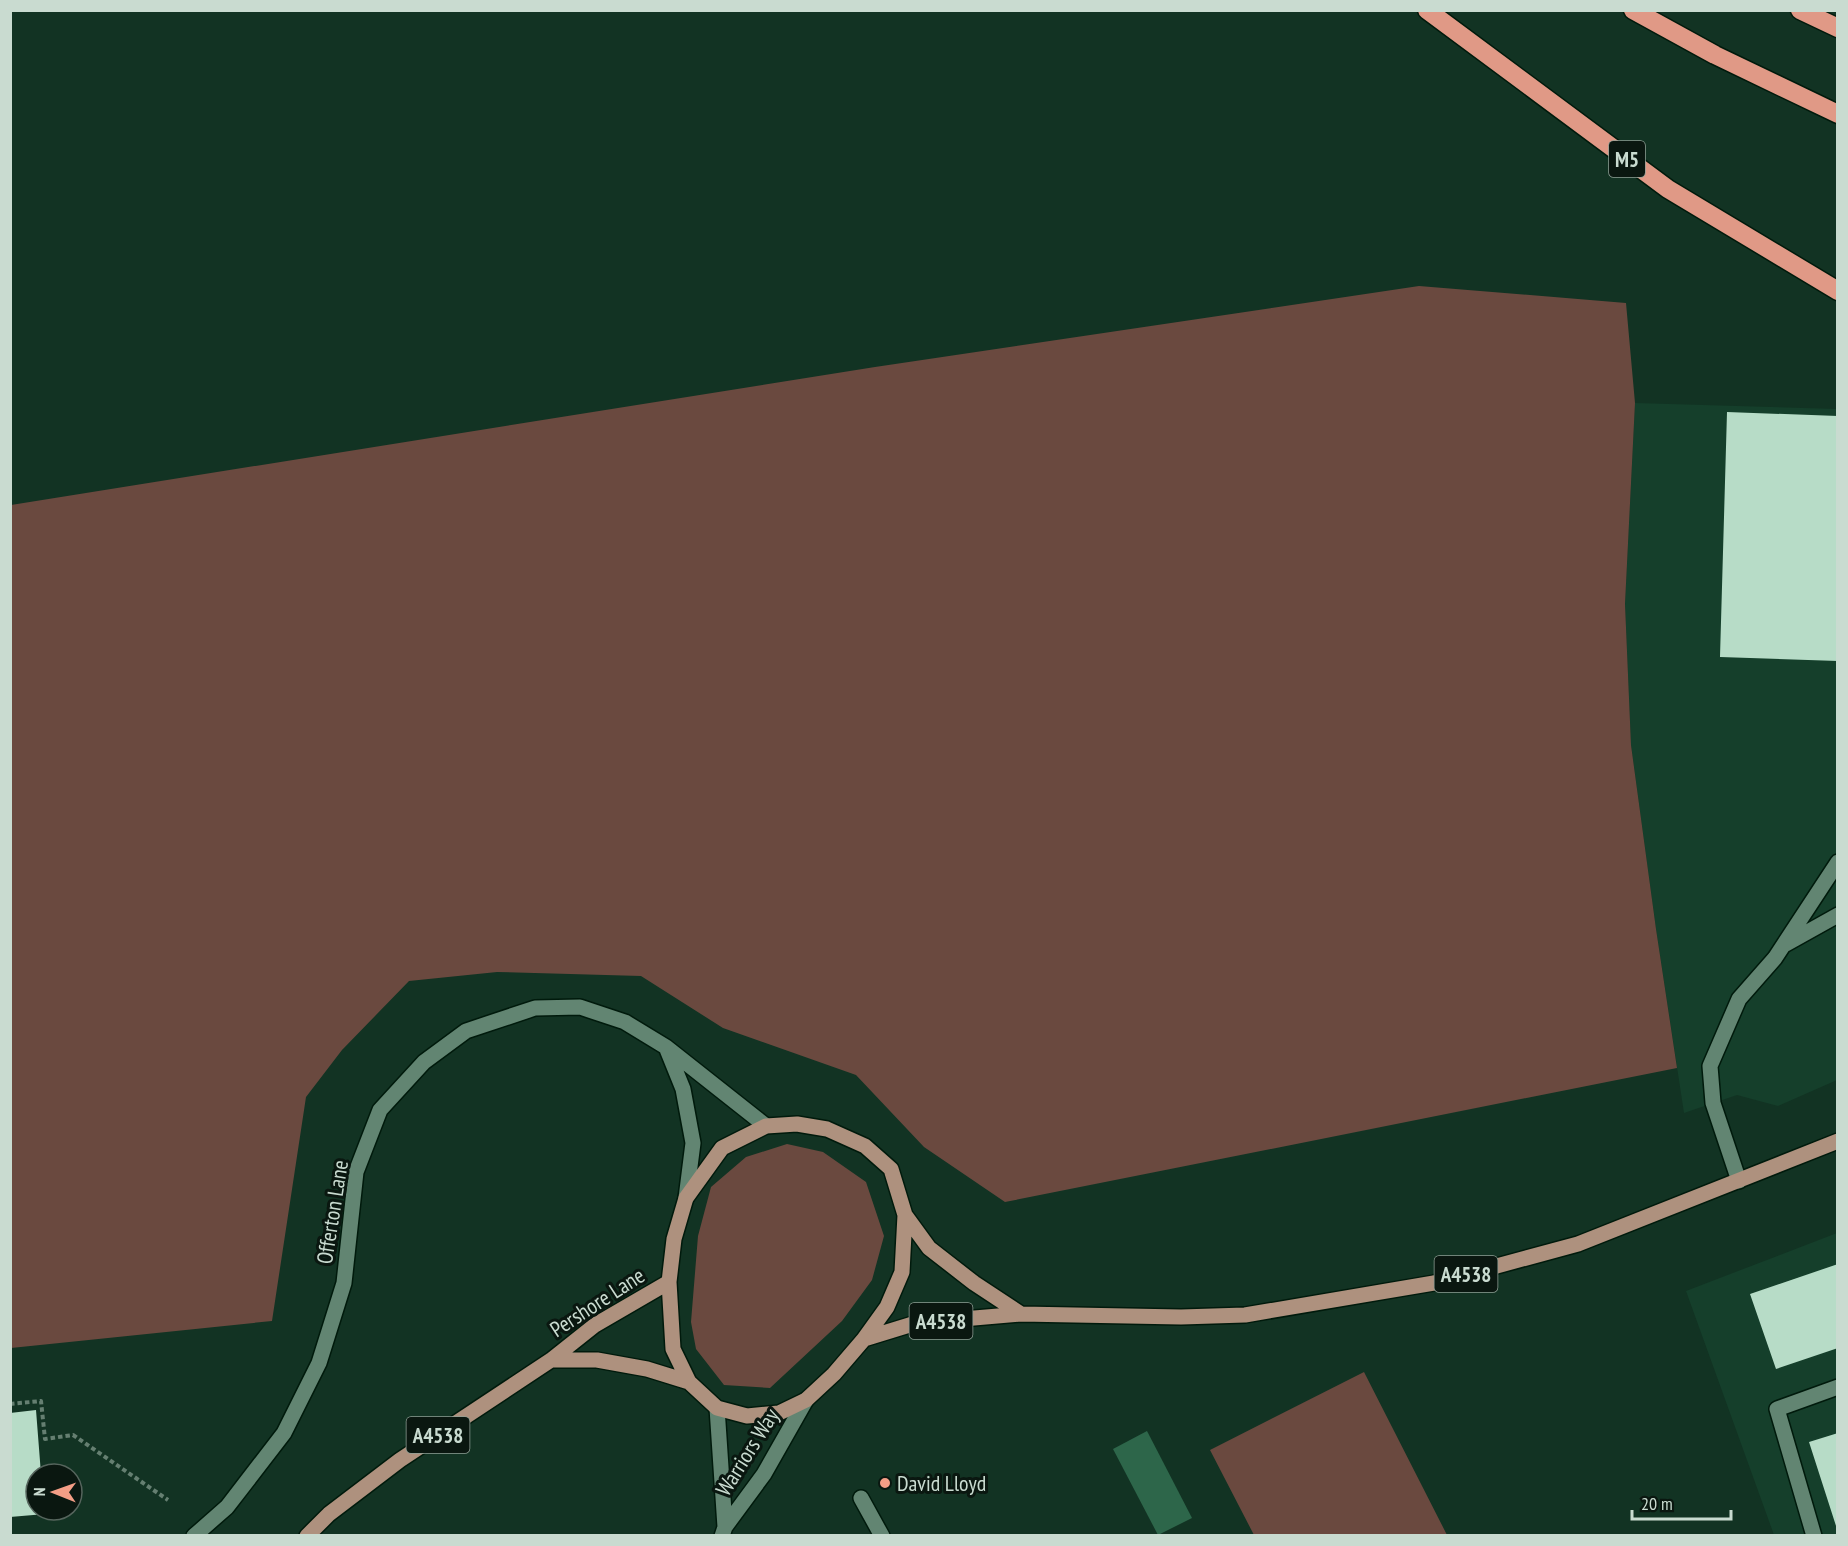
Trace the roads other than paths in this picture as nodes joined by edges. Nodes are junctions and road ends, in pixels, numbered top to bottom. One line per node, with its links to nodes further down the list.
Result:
1 (1427, 10): 6 (highway, M5)
2 (1634, 10): 5 (highway)
3 (1800, 10): 4 (highway)
4 (1838, 28)
5 (1838, 114)
6 (1838, 291)
7 (1838, 862): 9 (street)
8 (1838, 915): 9 (street)
9 (1784, 945): 13 (street)
10 (666, 1047): 11 (street, Offerton Lane); 14 (street); 26 (street, Offerton Lane)
11 (766, 1126): 14 (main road); 15 (main road)
12 (1838, 1141): 13 (main road, A4538)
13 (1739, 1181): 17 (main road, A4538)
14 (686, 1198): 16 (main road)
15 (905, 1215): 17 (main road, A4538); 18 (main road)
16 (669, 1282): 19 (main road, Pershore Lane / A4538); 20 (main road)
17 (1021, 1314): 18 (main road, A4538)
18 (864, 1339): 22 (main road)
19 (551, 1360): 20 (main road, Pershore Lane); 27 (main road, Pershore Lane / A4538)
20 (689, 1382): 23 (main road)
21 (1838, 1387): 29 (street)
22 (806, 1400): 23 (main road); 25 (street, Warriors Way)
23 (717, 1408): 25 (street, Warriors Way)
24 (861, 1498): 28 (street)
25 (723, 1531)
26 (194, 1536)
27 (306, 1536)
28 (882, 1536)
29 (1814, 1536)

